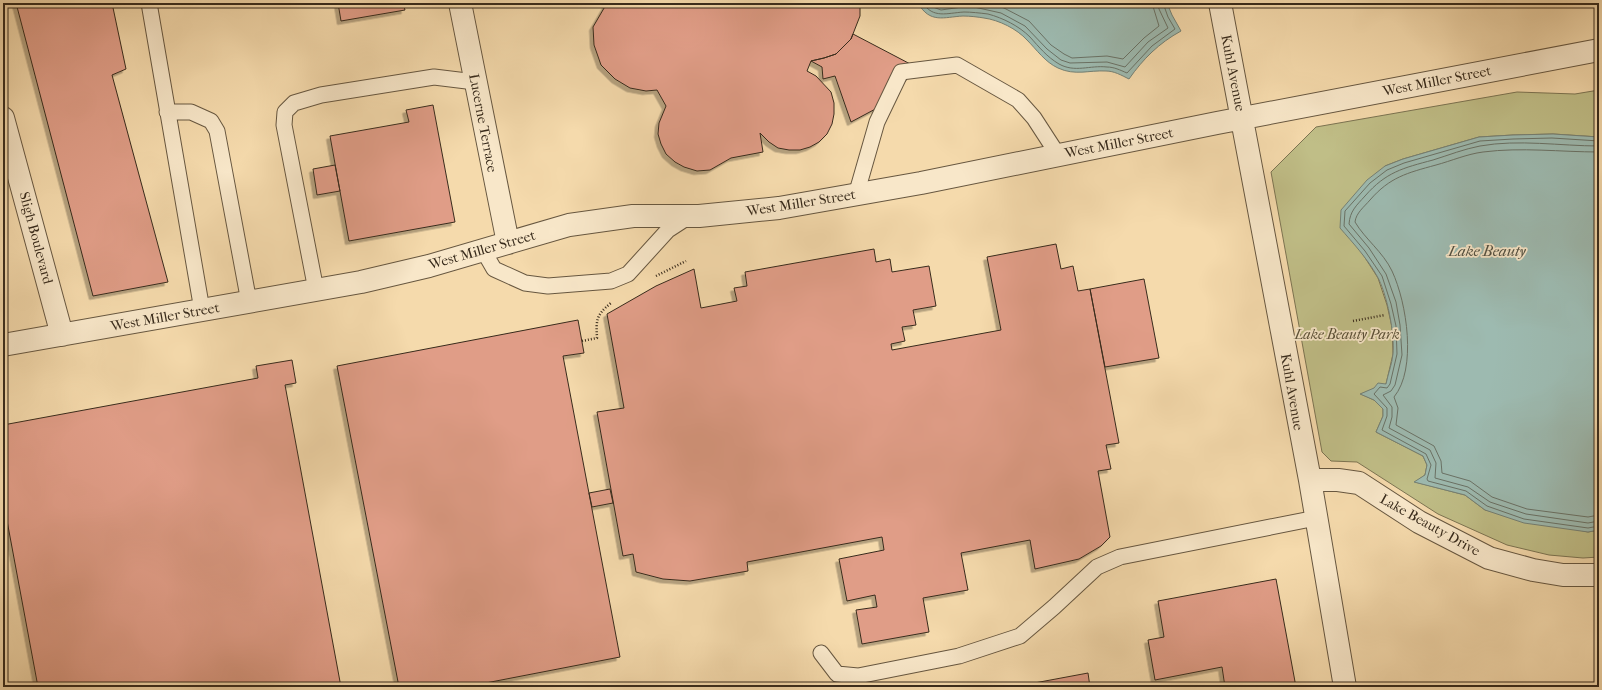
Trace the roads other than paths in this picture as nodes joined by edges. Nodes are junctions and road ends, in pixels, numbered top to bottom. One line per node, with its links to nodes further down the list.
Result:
1 (149, 3): 6 (lane)
2 (460, 3): 5 (street, Lucerne Terrace)
3 (1220, 3): 8 (street, Kuhl Avenue)
4 (1599, 50): 8 (street, West Miller Street)
5 (475, 82): 12 (street, Lucerne Terrace); 14 (lane)
6 (167, 112): 15 (lane); 16 (lane)
7 (3, 118): 17 (street, Sligh Boulevard)
8 (1242, 118): 9 (street, West Miller Street); 19 (street, Kuhl Avenue)
9 (1058, 155): 10 (street, West Miller Street); 10 (lane)
10 (856, 195): 11 (street, West Miller Street)
11 (689, 216): 12 (street, West Miller Street); 13 (lane)
12 (508, 243): 13 (street, West Miller Street)
13 (483, 250): 14 (street, West Miller Street)
14 (316, 290): 15 (street, West Miller Street)
15 (249, 302): 16 (street, West Miller Street)
16 (202, 310): 17 (street, West Miller Street)
17 (62, 335): 18 (street, West Miller Street)
18 (3, 345)
19 (1310, 480): 20 (street, Kuhl Avenue); 21 (street, Lake Beauty Drive)
20 (1316, 518): 22 (lane); 23 (street, Kuhl Avenue)
21 (1599, 575)
22 (820, 653)
23 (1345, 687)

